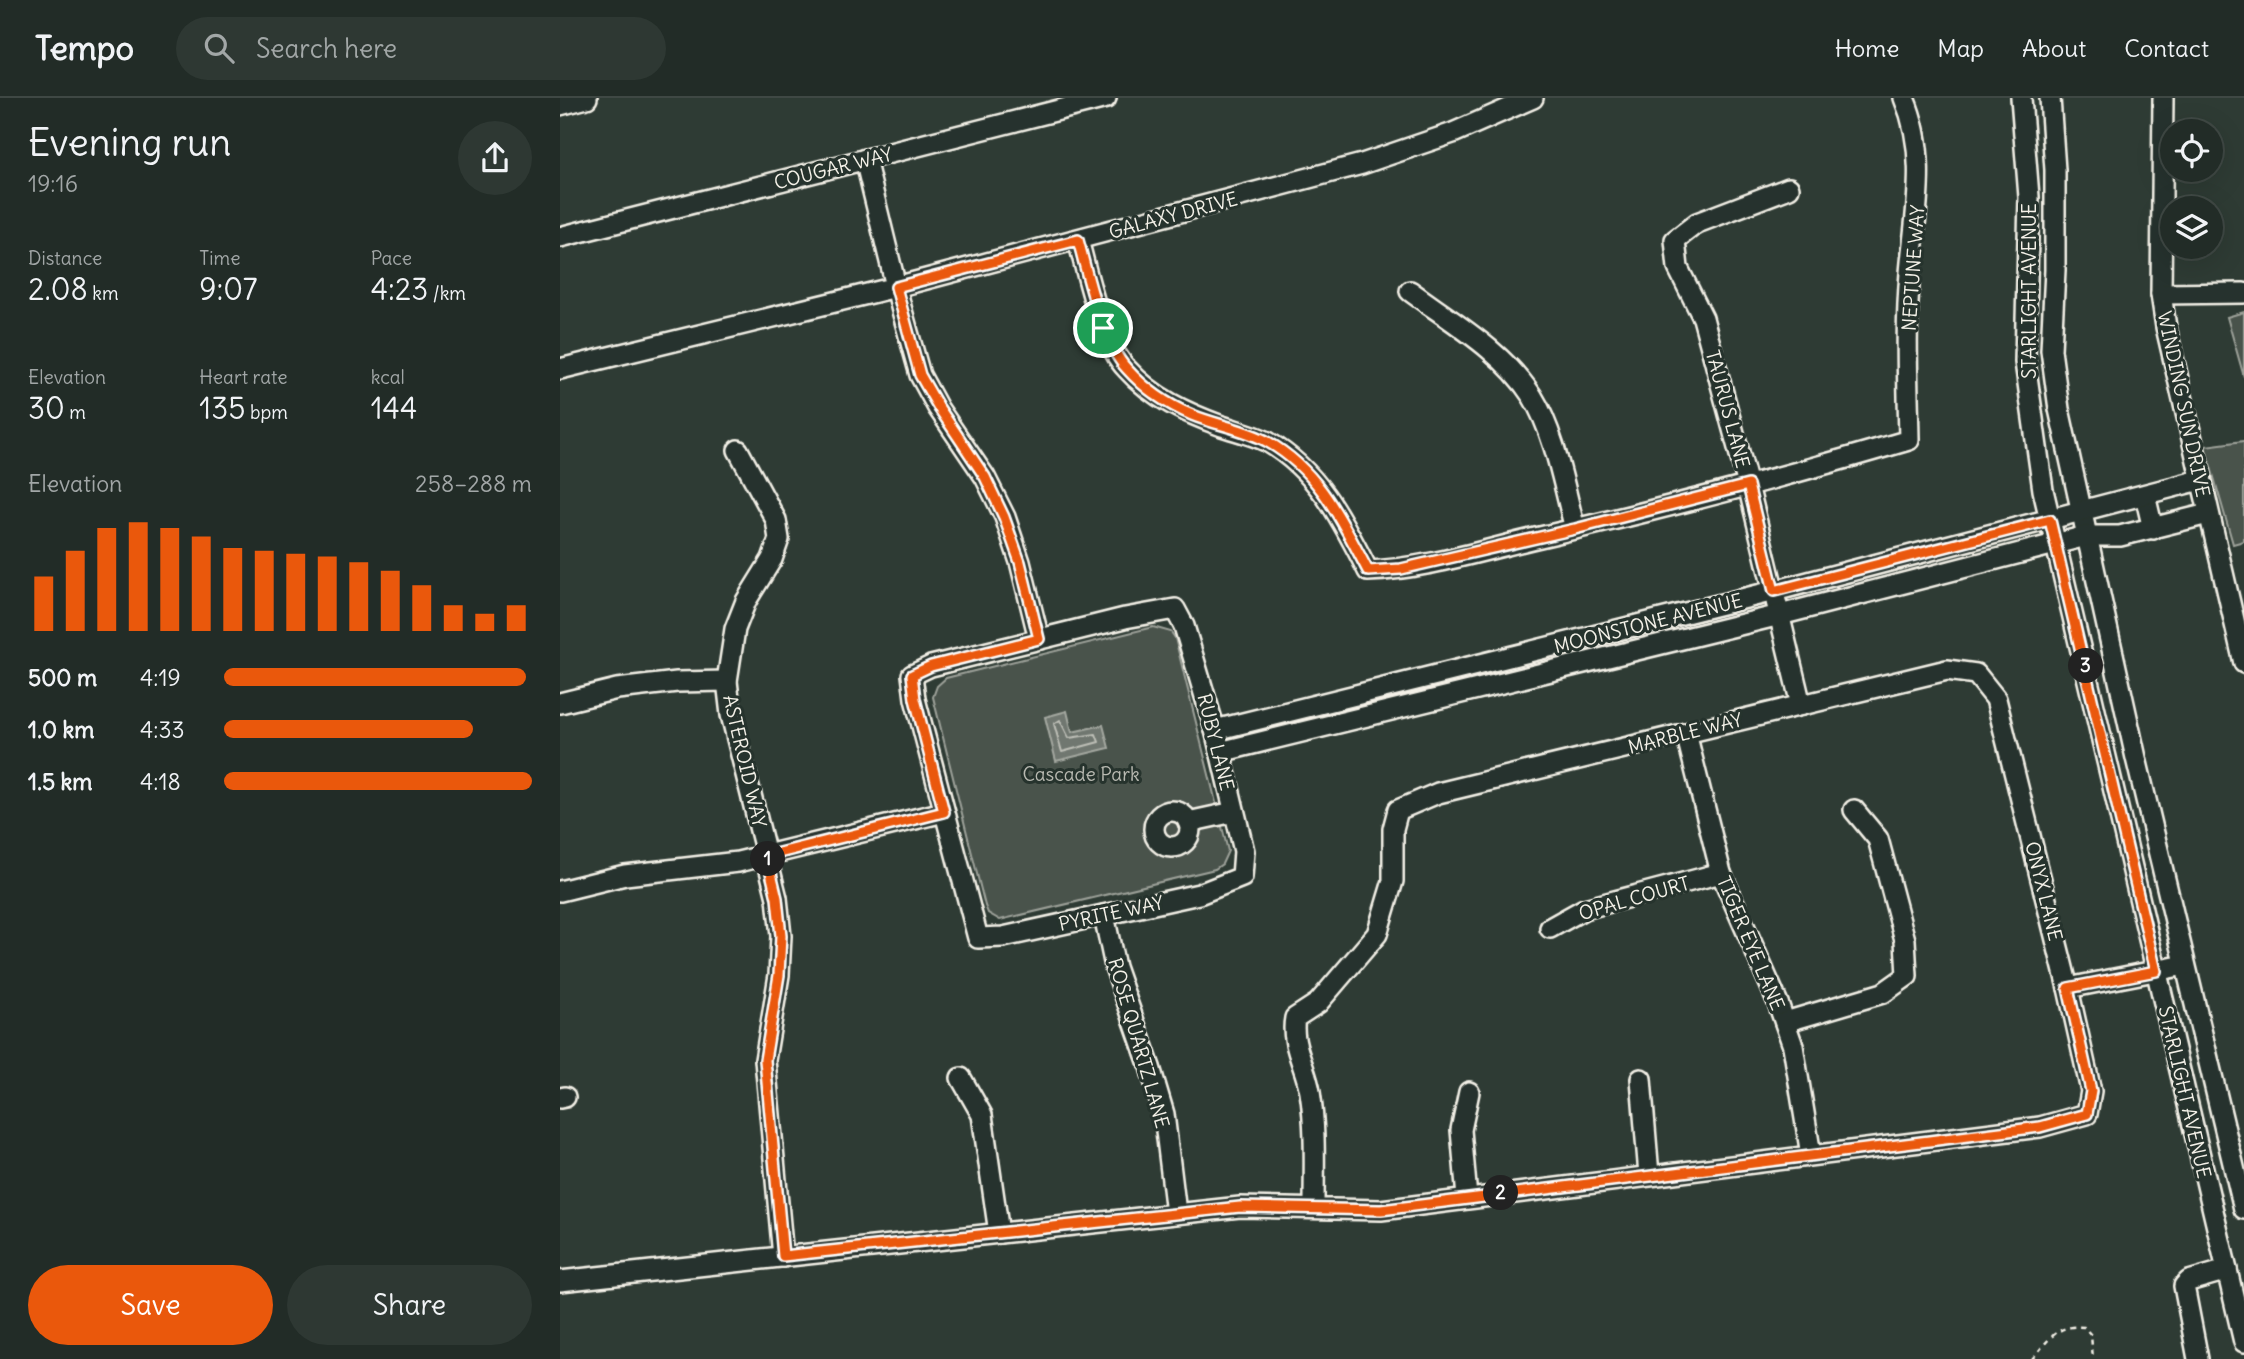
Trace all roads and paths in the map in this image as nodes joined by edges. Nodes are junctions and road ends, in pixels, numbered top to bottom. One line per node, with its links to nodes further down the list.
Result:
1 (587, 98): 8 (street)
2 (1106, 98): 9 (street, COUGAR WAY)
3 (1533, 98): 12 (street, GALAXY DRIVE)
4 (1904, 98): 20 (street, NEPTUNE WAY)
5 (2021, 98): 24 (street, STARLIGHT AVENUE)
6 (2050, 98): 22 (street, STARLIGHT AVENUE)
7 (2163, 98): 16 (street, WINDING SUN DRIVE)
8 (560, 105)
9 (866, 159): 11 (street, COUGAR WAY); 13 (street)
10 (1789, 188): 20 (street, TAURUS LANE)
11 (560, 237)
12 (1078, 240): 13 (street, GALAXY DRIVE); 25 (street)
13 (896, 287): 17 (street, GALAXY DRIVE); 31 (street)
14 (1410, 291): 25 (street)
15 (2244, 293): 16 (street)
16 (2161, 294): 19 (street, WINDING SUN DRIVE)
17 (560, 369)
18 (738, 450): 34 (street, ASTEROID WAY)
19 (2200, 480): 21 (street, MOONSTONE AVENUE); 23 (street, WINDING SUN DRIVE)
20 (1748, 485): 25 (street); 29 (street, TAURUS LANE)
21 (2145, 495): 22 (street, MOONSTONE AVENUE); 26 (street)
22 (2081, 512): 24 (street, MOONSTONE AVENUE); 27 (street, STARLIGHT AVENUE)
23 (2208, 514): 26 (street, MOONSTONE AVENUE); 32 (street, WINDING SUN DRIVE)
24 (2050, 520): 28 (street, STARLIGHT AVENUE); 29 (street, MOONSTONE AVENUE)
25 (1575, 529)
26 (2153, 529): 27 (street, MOONSTONE AVENUE)
27 (2086, 536): 28 (street, MOONSTONE AVENUE); 50 (street, STARLIGHT AVENUE)
28 (2056, 543): 30 (street, MOONSTONE AVENUE); 51 (street, STARLIGHT AVENUE)
29 (1774, 591): 30 (street, TAURUS LANE); 37 (street, MOONSTONE AVENUE)
30 (1780, 614): 36 (street, TAURUS LANE); 39 (street, MOONSTONE AVENUE)
31 (1039, 639): 37 (street, RUBY LANE); 41 (street)
32 (2244, 663)
33 (1976, 674): 36 (street, MARBLE WAY); 52 (street, ONYX LANE)
34 (727, 681): 35 (street); 44 (street, ASTEROID WAY)
35 (560, 703)
36 (1801, 705): 38 (street, MARBLE WAY)
37 (1215, 730): 39 (street, RUBY LANE)
38 (1686, 733): 45 (street, TIGER EYE LANE); 60 (street, MARBLE WAY)
39 (1220, 752): 42 (street, RUBY LANE)
40 (1854, 810): 53 (street)
41 (944, 812): 44 (street); 48 (street, PYRITE WAY)
42 (1234, 813): 43 (street); 46 (street, RUBY LANE)
43 (1188, 821)
44 (767, 856): 47 (street); 64 (street, ASTEROID WAY)
45 (1721, 873): 49 (street, OPAL COURT); 53 (street, TIGER EYE LANE)
46 (1242, 877): 48 (street, PYRITE WAY)
47 (560, 891)
48 (1104, 915): 62 (street, ROSE QUARTZ LANE)
49 (1550, 928)
50 (2185, 965): 51 (street); 61 (street, STARLIGHT AVENUE)
51 (2156, 971): 52 (street); 65 (street, STARLIGHT AVENUE)
52 (2068, 988): 57 (street, ONYX LANE)
53 (1785, 1022): 57 (street, TIGER EYE LANE)
54 (961, 1078): 63 (street)
55 (1641, 1079): 58 (street)
56 (1469, 1092): 59 (street)
57 (1811, 1155): 58 (street)
58 (1649, 1175): 59 (street)
59 (1467, 1198): 60 (street)
60 (1314, 1207): 62 (street)
61 (2244, 1209)
62 (1176, 1213): 63 (street)
63 (999, 1233): 64 (street)
64 (783, 1256): 66 (street)
65 (2227, 1270): 67 (street, STARLIGHT AVENUE); 70 (street)
66 (560, 1282)
67 (2244, 1342)
68 (2032, 1359): 69 (path)
69 (2094, 1359)
70 (2198, 1359)

